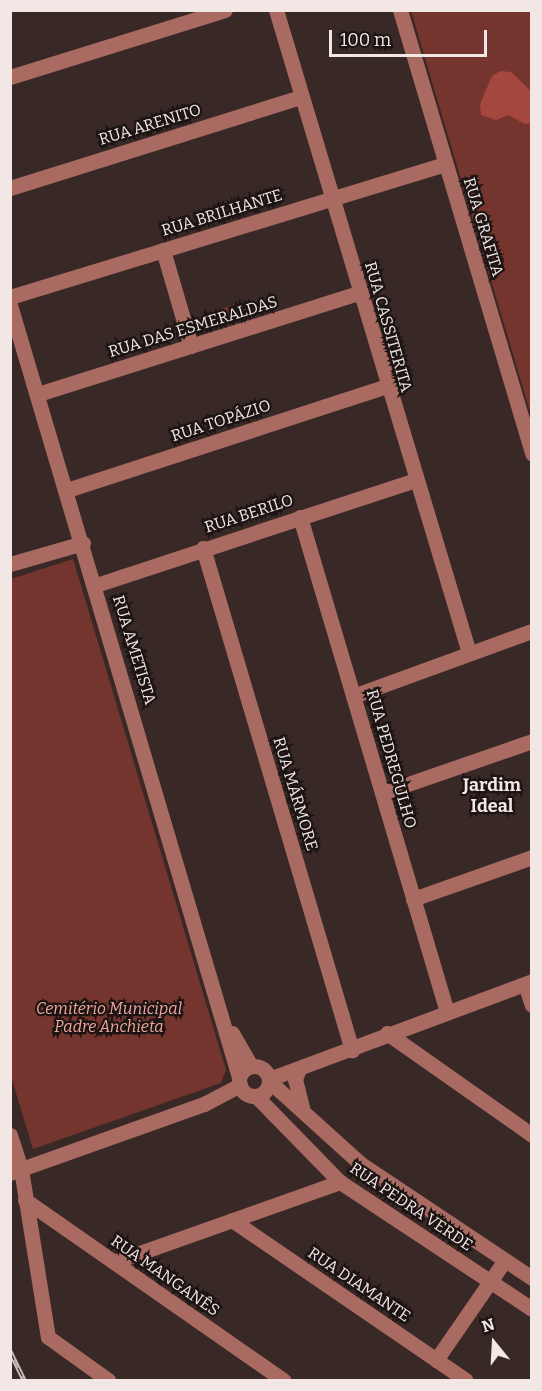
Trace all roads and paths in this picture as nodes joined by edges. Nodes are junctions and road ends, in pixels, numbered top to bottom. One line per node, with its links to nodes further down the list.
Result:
1 (225, 10): 4 (street)
2 (276, 10): 5 (street, RUA CASSITERITA)
3 (400, 10): 6 (street, RUA GRAFITA)
4 (10, 77)
5 (300, 97): 7 (street, RUA ARENITO); 8 (street, RUA CASSITERITA)
6 (446, 164): 8 (street, RUA BRILHANTE); 16 (street, RUA GRAFITA)
7 (10, 188)
8 (331, 198): 9 (street, RUA BRILHANTE); 10 (street, RUA CASSITERITA)
9 (163, 250): 11 (street, RUA BRILHANTE); 13 (street)
10 (359, 293): 13 (street, RUA DAS ESMERALDAS); 14 (street, RUA CASSITERITA)
11 (10, 297)
12 (10, 305): 15 (street, RUA AMETISTA)
13 (191, 346): 15 (street, RUA DAS ESMERALDAS)
14 (387, 386): 17 (street, RUA CASSITERITA); 18 (street, RUA TOPÁZIO)
15 (38, 394): 18 (street, RUA AMETISTA)
16 (531, 454)
17 (415, 480): 19 (street, RUA BERILO); 25 (street, RUA CASSITERITA)
18 (67, 490): 20 (street, RUA AMETISTA)
19 (300, 517): 21 (street, RUA BERILO); 26 (street, RUA PEDREGULHO)
20 (83, 543): 22 (street); 23 (street, RUA AMETISTA)
21 (203, 548): 23 (street, RUA BERILO); 36 (street, RUA MÁRMORE)
22 (10, 564)
23 (96, 585): 33 (street, RUA AMETISTA)
24 (531, 631): 25 (street)
25 (468, 653): 26 (street)
26 (353, 696): 28 (street, RUA PEDREGULHO)
27 (531, 741): 28 (street)
28 (382, 793): 30 (street, RUA PEDREGULHO)
29 (531, 857): 30 (street)
30 (414, 899): 34 (street, RUA PEDREGULHO)
31 (528, 982): 32 (street); 34 (street)
32 (531, 1005)
33 (217, 1007): 37 (street, RUA AMETISTA); 40 (street, RUA AMETISTA)
34 (447, 1012): 35 (street)
35 (387, 1033): 36 (street); 43 (street)
36 (346, 1053): 38 (street); 39 (street)
37 (251, 1066): 39 (street); 40 (street)
38 (299, 1070): 39 (street); 41 (street)
39 (268, 1077): 40 (street); 41 (street, RUA PEDRA VERDE)
40 (246, 1088): 44 (street); 45 (street, RUA PEDRA VERDE)
41 (303, 1111): 48 (street, RUA PEDRA VERDE)
42 (10, 1135): 44 (street)
43 (531, 1135)
44 (16, 1171): 46 (street)
45 (340, 1182): 47 (street); 51 (street, RUA PEDRA VERDE)
46 (25, 1200): 49 (street, RUA MANGANÊS); 54 (street)
47 (232, 1220): 49 (street); 53 (street, RUA DIAMANTE)
48 (505, 1260): 50 (street, RUA PEDRA VERDE); 51 (street)
49 (114, 1262): 55 (street, RUA MANGANÊS)
50 (531, 1278)
51 (489, 1282): 52 (street, RUA PEDRA VERDE); 53 (street)
52 (531, 1309)
53 (436, 1360): 56 (street, RUA DIAMANTE)
54 (108, 1380)
55 (284, 1380)
56 (466, 1380)

